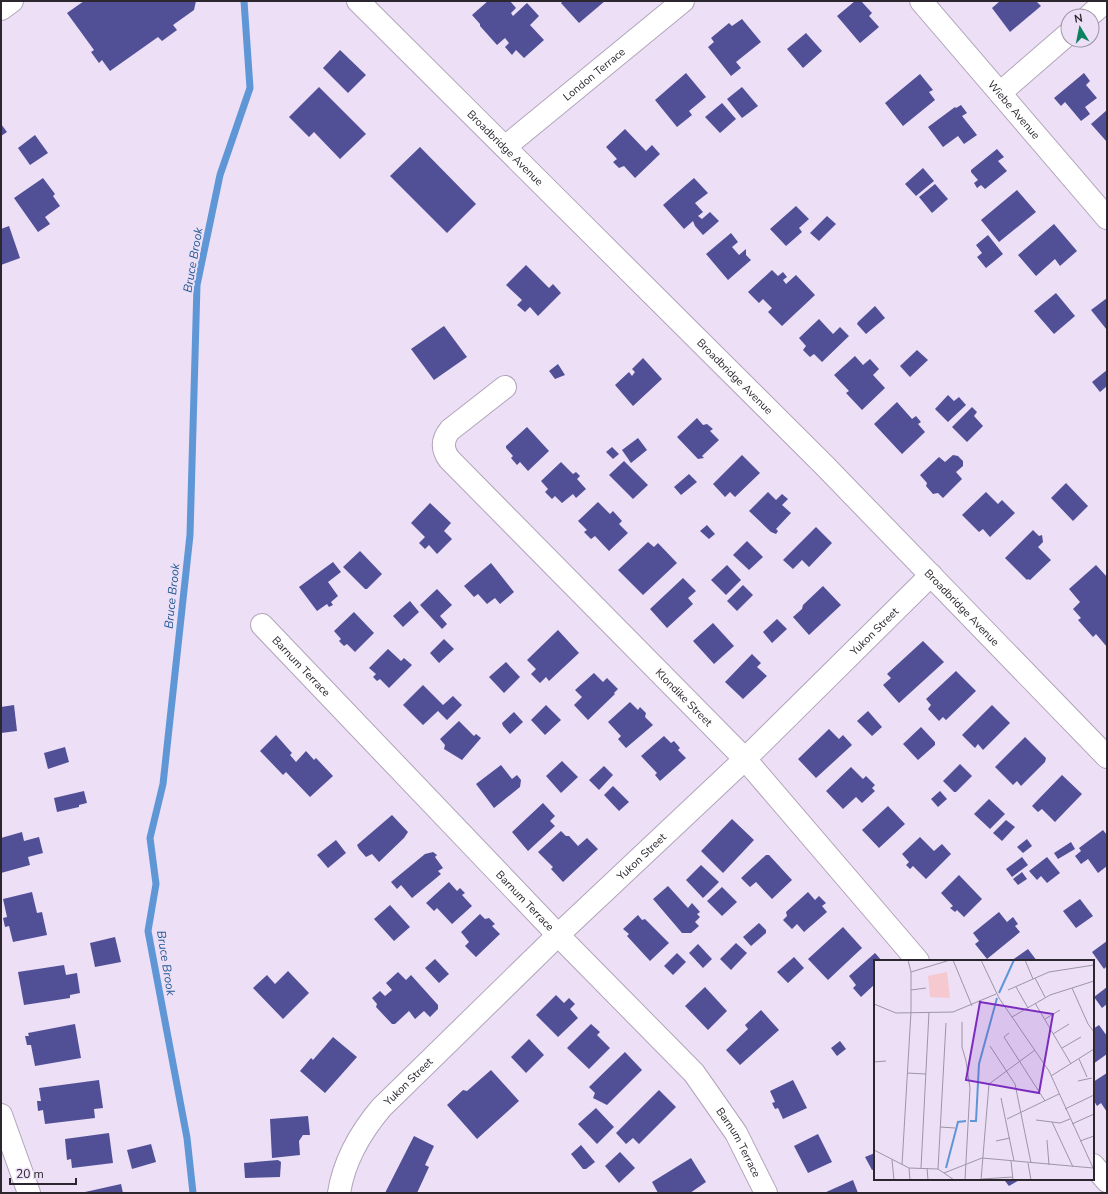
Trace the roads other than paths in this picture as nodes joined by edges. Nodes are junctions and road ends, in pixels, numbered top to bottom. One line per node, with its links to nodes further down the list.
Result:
1 (12, 1): 7 (street)
2 (358, 1): 10 (street, Broadbridge Avenue)
3 (683, 1): 10 (street, London Terrace)
4 (921, 1): 9 (street, Wiebe Avenue)
5 (1106, 1): 6 (street)
6 (1098, 8)
7 (1, 9)
8 (1060, 41): 9 (street)
9 (1000, 93): 11 (street, Wiebe Avenue)
10 (505, 147): 13 (street, Broadbridge Avenue)
11 (1107, 218)
12 (505, 387): 16 (street, Klondike Street)
13 (931, 574): 15 (street, Broadbridge Avenue); 16 (street, Yukon Street)
14 (262, 625): 17 (street, Barnum Terrace)
15 (1107, 757)
16 (745, 759): 17 (street, Yukon Street); 18 (street, Klondike Street)
17 (558, 935): 23 (street, Yukon Street); 24 (street, Barnum Terrace)
18 (917, 960)
19 (1, 1115): 22 (street)
20 (1094, 1166): 21 (street)
21 (1107, 1181)
22 (29, 1193)
23 (339, 1193)
24 (766, 1193)

